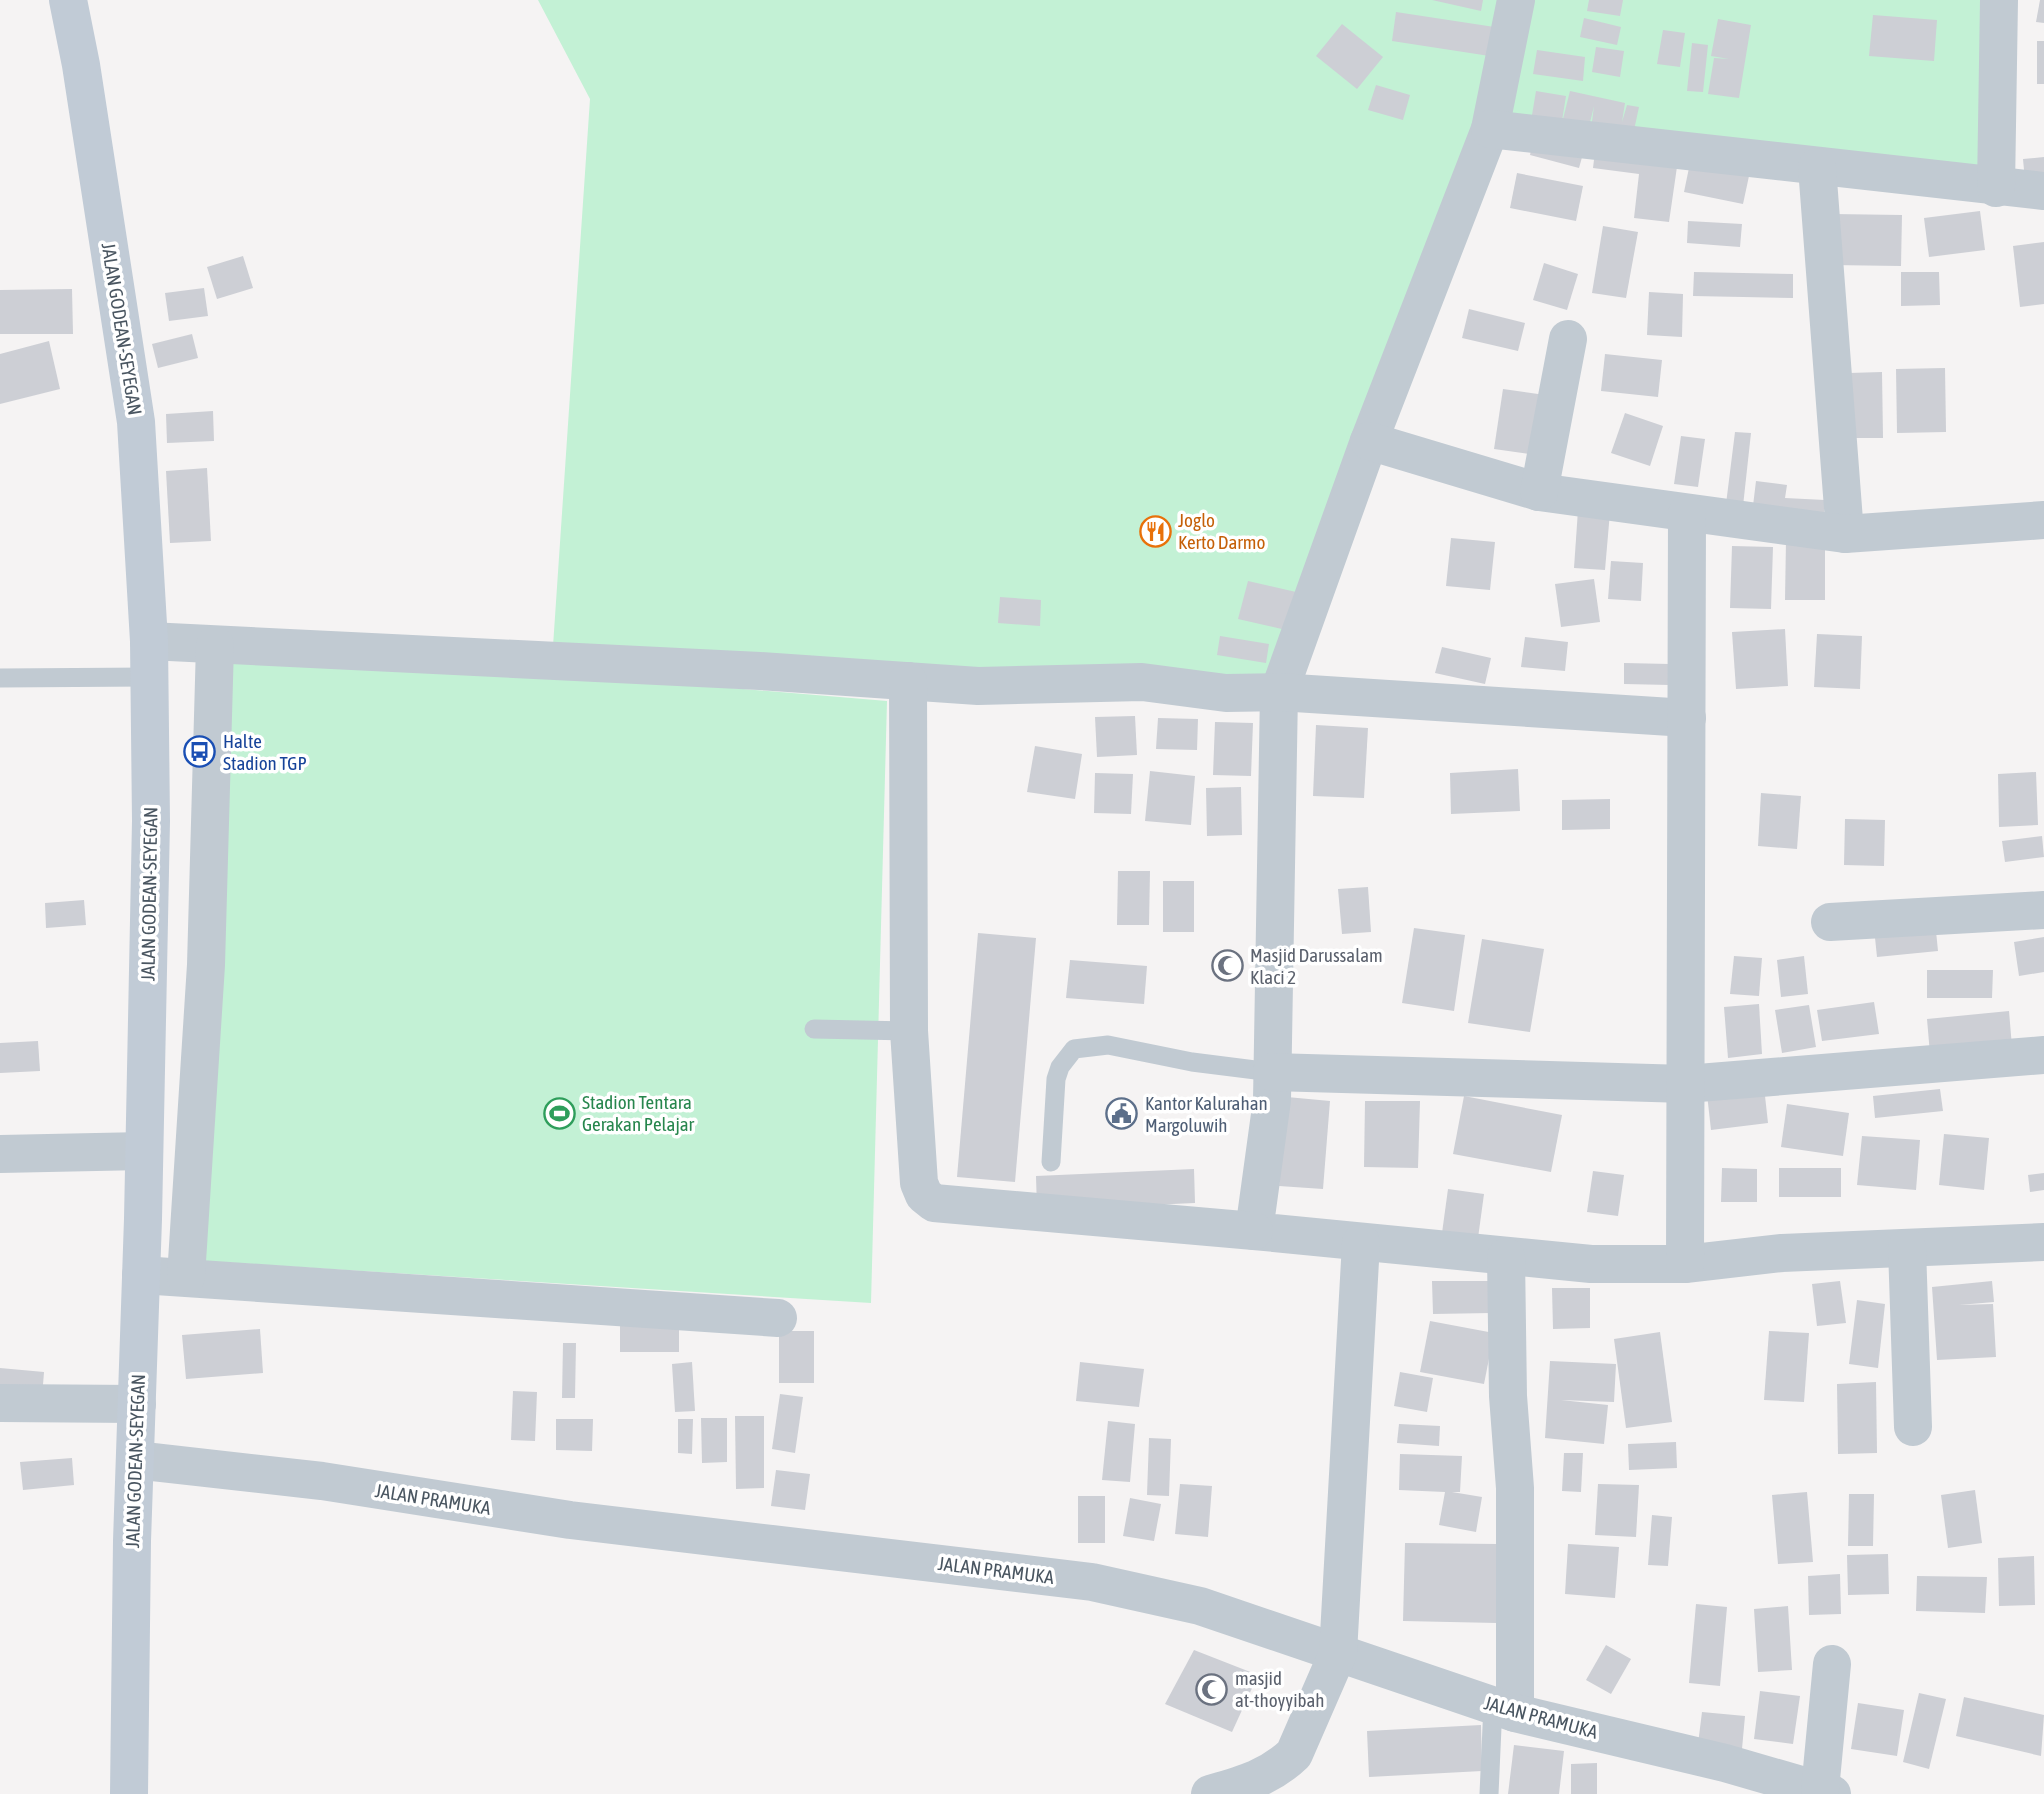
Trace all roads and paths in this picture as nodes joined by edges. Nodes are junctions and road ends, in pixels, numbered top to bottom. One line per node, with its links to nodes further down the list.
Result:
1 (68, 0): 15 (main road, JALAN GODEAN-SEYEGAN)
2 (1516, 0): 4 (street)
3 (1999, 0): 6 (street)
4 (1490, 129): 5 (street); 9 (street)
5 (1817, 167): 6 (street); 13 (street)
6 (1996, 188): 7 (street)
7 (2044, 191)
8 (1568, 339): 10 (street)
9 (1368, 441): 10 (street); 18 (street)
10 (1539, 492): 11 (street)
11 (1687, 514): 13 (street); 19 (street)
12 (2044, 520): 13 (street)
13 (1845, 534)
14 (215, 645): 15 (street); 17 (street); 37 (street)
15 (149, 659): 16 (lane); 27 (main road, JALAN GODEAN-SEYEGAN)
16 (0, 678)
17 (908, 681): 18 (street); 23 (street)
18 (1279, 691): 19 (street); 25 (street)
19 (1687, 718): 26 (street)
20 (2044, 910): 21 (street)
21 (1830, 922)
22 (814, 1029): 23 (lane)
23 (909, 1031): 30 (street)
24 (2044, 1055): 26 (street)
25 (1272, 1072): 26 (street); 29 (lane); 30 (street)
26 (1686, 1084): 35 (street)
27 (144, 1150): 28 (street); 36 (main road, JALAN GODEAN-SEYEGAN)
28 (0, 1154)
29 (1051, 1162)
30 (1254, 1231): 32 (street)
31 (2044, 1242): 33 (street)
32 (1361, 1243): 34 (street); 43 (street)
33 (1907, 1248): 35 (street); 41 (street)
34 (1506, 1257): 35 (street); 45 (street)
35 (1685, 1264)
36 (141, 1275): 37 (street); 40 (main road, JALAN GODEAN-SEYEGAN)
37 (186, 1278): 38 (street)
38 (778, 1318)
39 (0, 1403): 40 (street)
40 (137, 1404): 42 (main road, JALAN GODEAN-SEYEGAN)
41 (1913, 1427)
42 (135, 1460): 43 (street, JALAN PRAMUKA); 47 (main road, JALAN GODEAN-SEYEGAN)
43 (1338, 1653): 45 (street, JALAN PRAMUKA); 48 (street)
44 (1832, 1664): 46 (street)
45 (1504, 1709): 46 (street, JALAN PRAMUKA); 49 (lane)
46 (1826, 1792)
47 (129, 1794)
48 (1210, 1794)
49 (1489, 1794)

